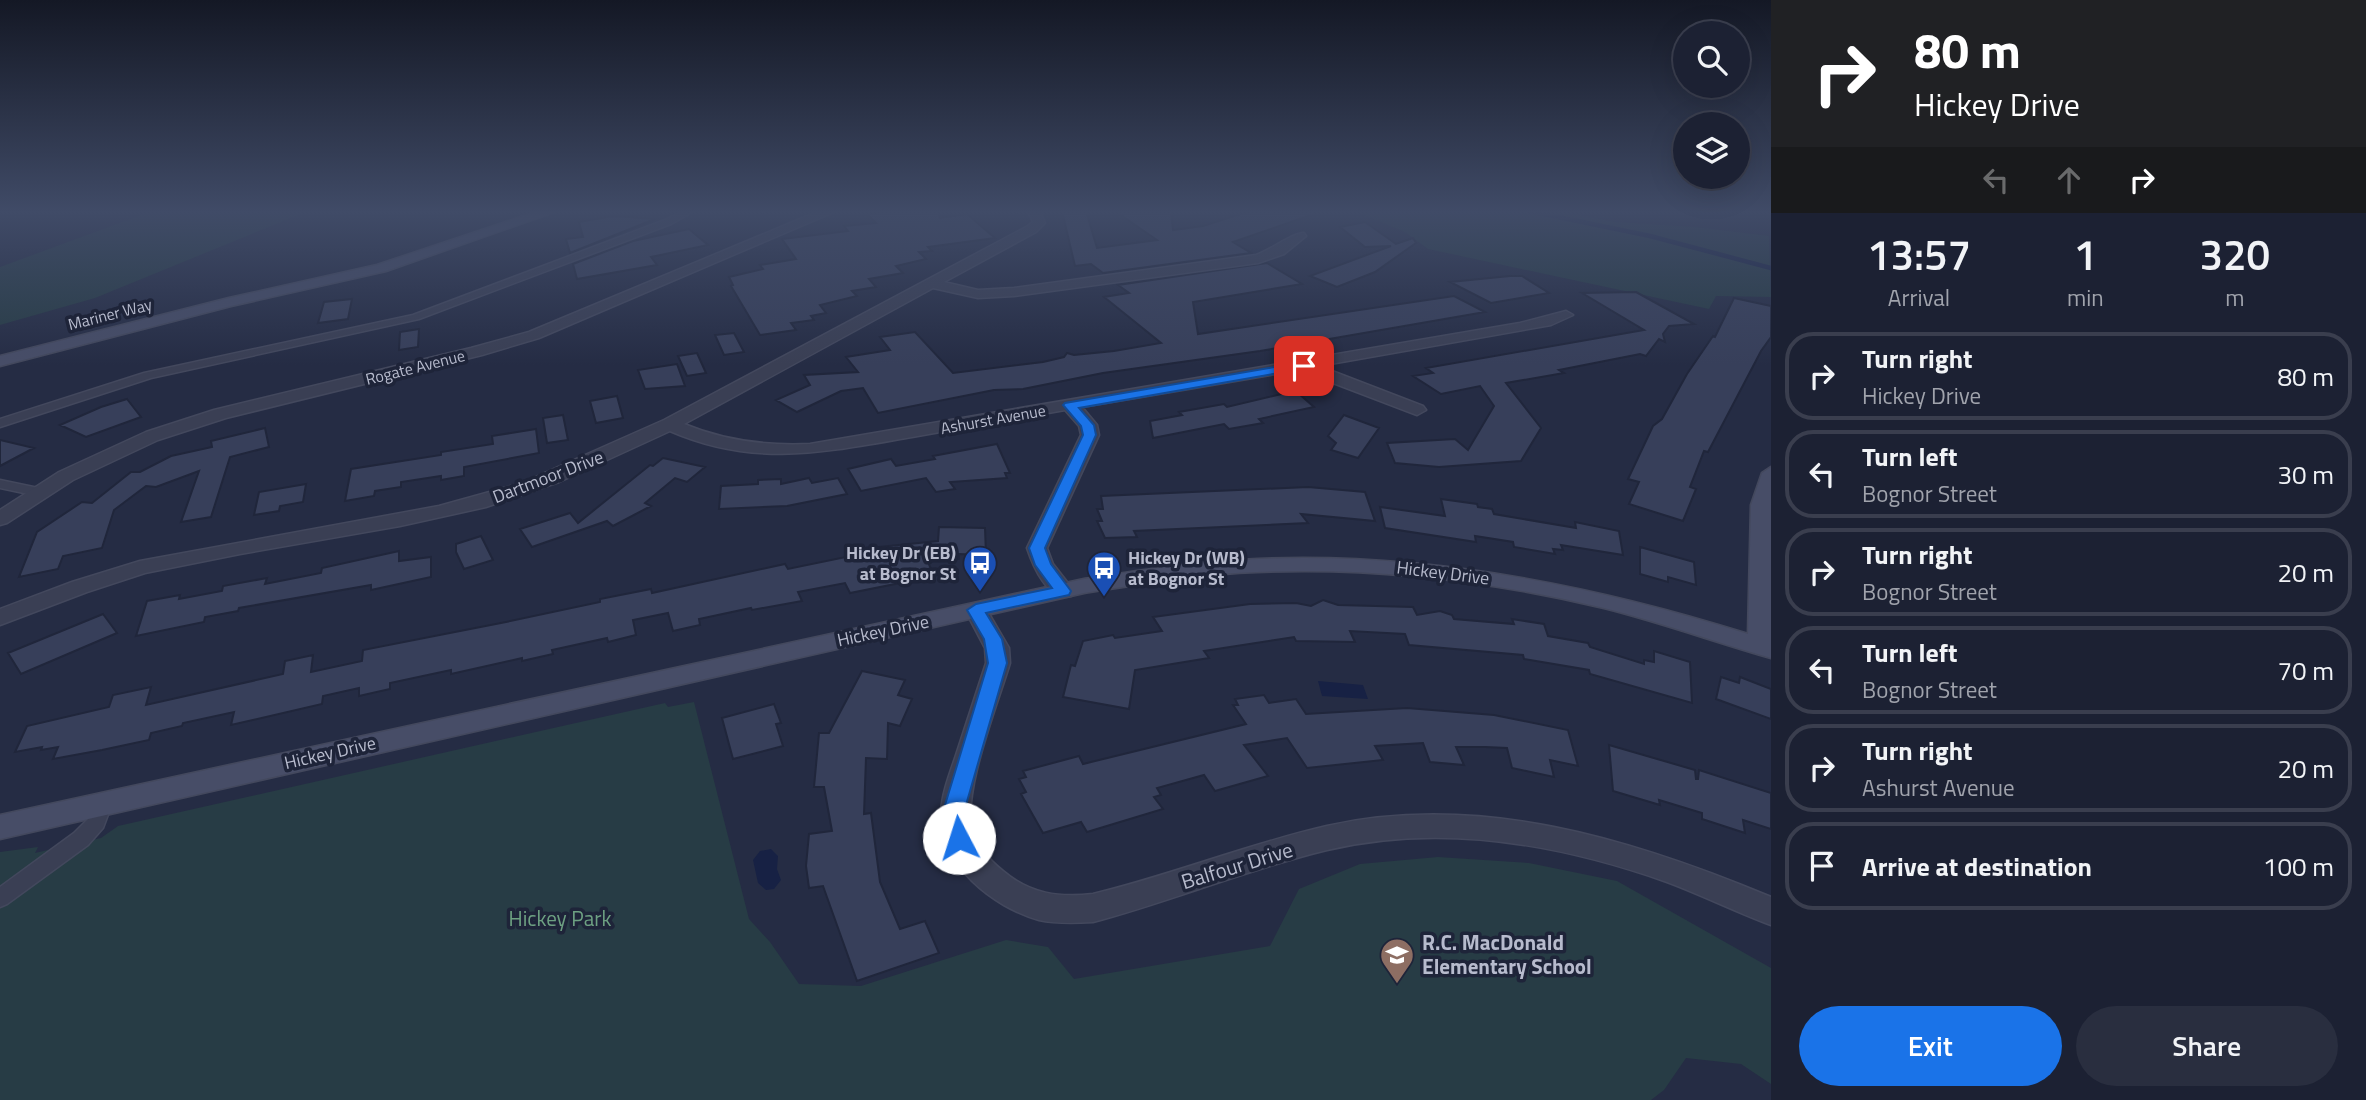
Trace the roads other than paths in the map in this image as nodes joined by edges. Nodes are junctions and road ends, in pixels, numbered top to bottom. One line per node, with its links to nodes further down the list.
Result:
1 (397, 262): 8 (street, Mariner Way)
2 (561, 262): 12 (lane)
3 (708, 262): 16 (street, Rogate Avenue)
4 (969, 262): 6 (street, Dartmoor Drive)
5 (1240, 262): 6 (street)
6 (931, 283): 13 (street, Dartmoor Drive)
7 (1566, 315): 9 (street, Ashurst Avenue)
8 (0, 361)
9 (1304, 366): 10 (street, Ashurst Avenue); 11 (street)
10 (1070, 405): 13 (street, Ashurst Avenue); 18 (street)
11 (1416, 410)
12 (0, 422)
13 (670, 424): 20 (street, Dartmoor Drive)
14 (1771, 473): 21 (street)
15 (0, 484): 16 (lane)
16 (38, 492): 17 (street, Rogate Avenue)
17 (0, 519)
18 (1063, 591): 19 (street, Hickey Drive); 21 (street, Hickey Drive)
19 (976, 610): 22 (street, Hickey Drive); 25 (street, Balfour Drive)
20 (0, 618)
21 (1765, 648)
22 (103, 804): 23 (street, Hickey Drive); 24 (lane)
23 (0, 827)
24 (0, 898)
25 (1771, 911)

